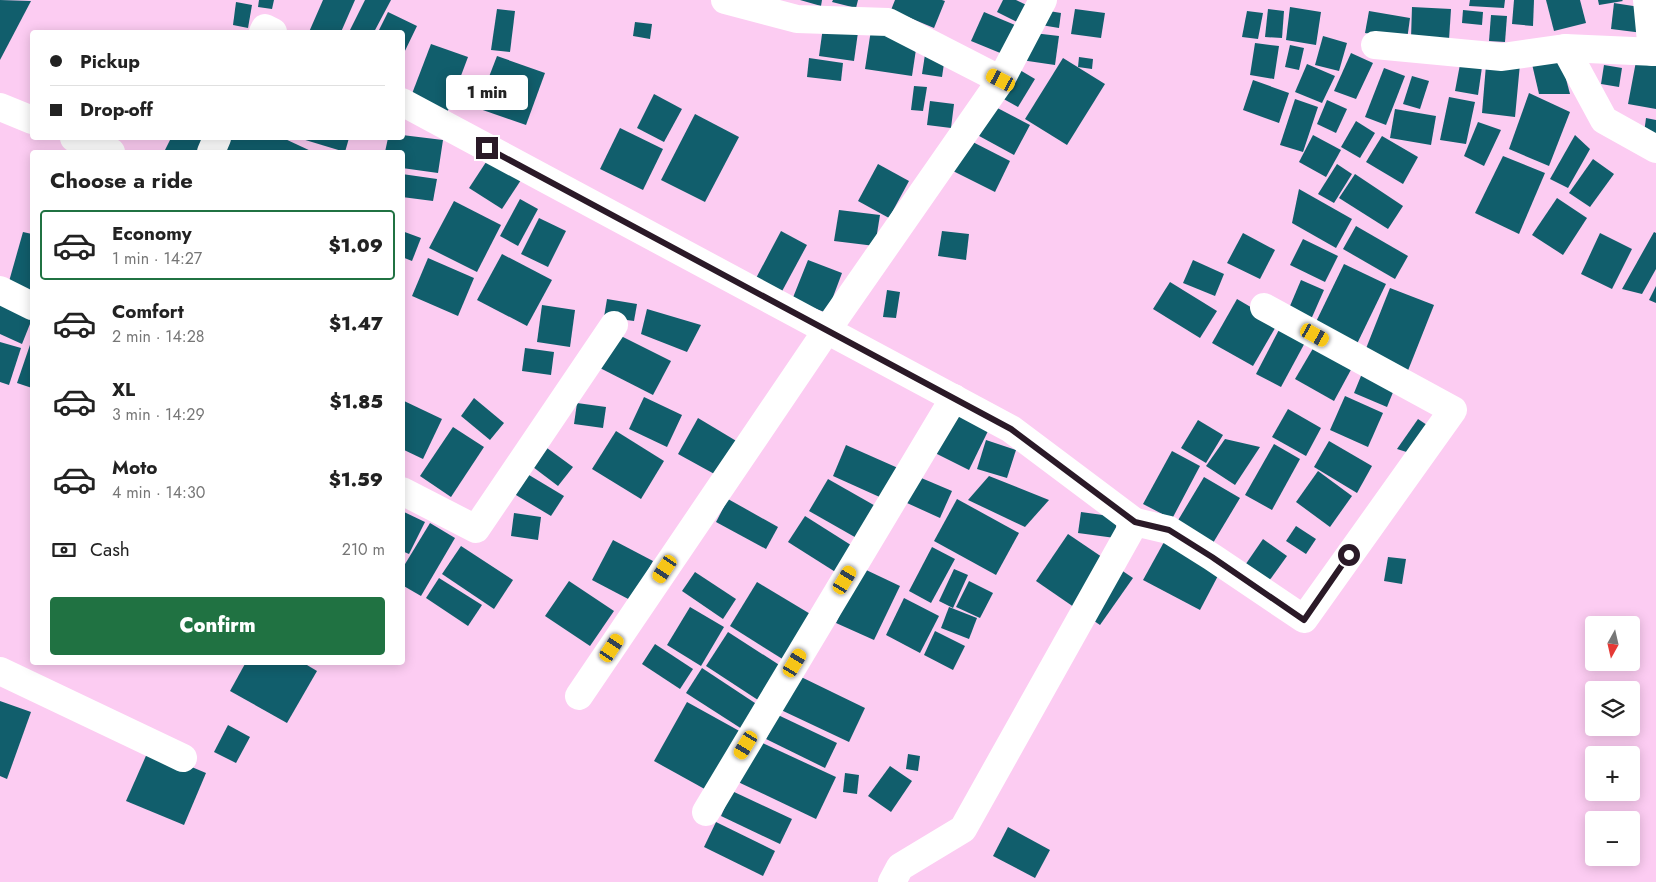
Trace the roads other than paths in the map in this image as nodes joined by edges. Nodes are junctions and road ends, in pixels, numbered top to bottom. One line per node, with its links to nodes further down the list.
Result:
1 (725, 0): 7 (street)
2 (1044, 0): 7 (street)
3 (1647, 0): 6 (street)
4 (1375, 45): 5 (street)
5 (1565, 48): 6 (street); 12 (street)
6 (1654, 52)
7 (1001, 80): 18 (street)
8 (405, 104): 18 (street)
9 (0, 107): 10 (street)
10 (30, 119)
11 (79, 140): 13 (street)
12 (1656, 149)
13 (106, 150)
14 (0, 290): 15 (street)
15 (30, 305)
16 (1264, 307): 21 (street)
17 (614, 325): 20 (street)
18 (827, 330): 19 (street); 23 (street)
19 (954, 398): 21 (street); 25 (street)
20 (405, 493)
21 (1135, 522): 26 (street)
22 (0, 671): 24 (street)
23 (579, 696)
24 (183, 758)
25 (706, 812)
26 (892, 882)

